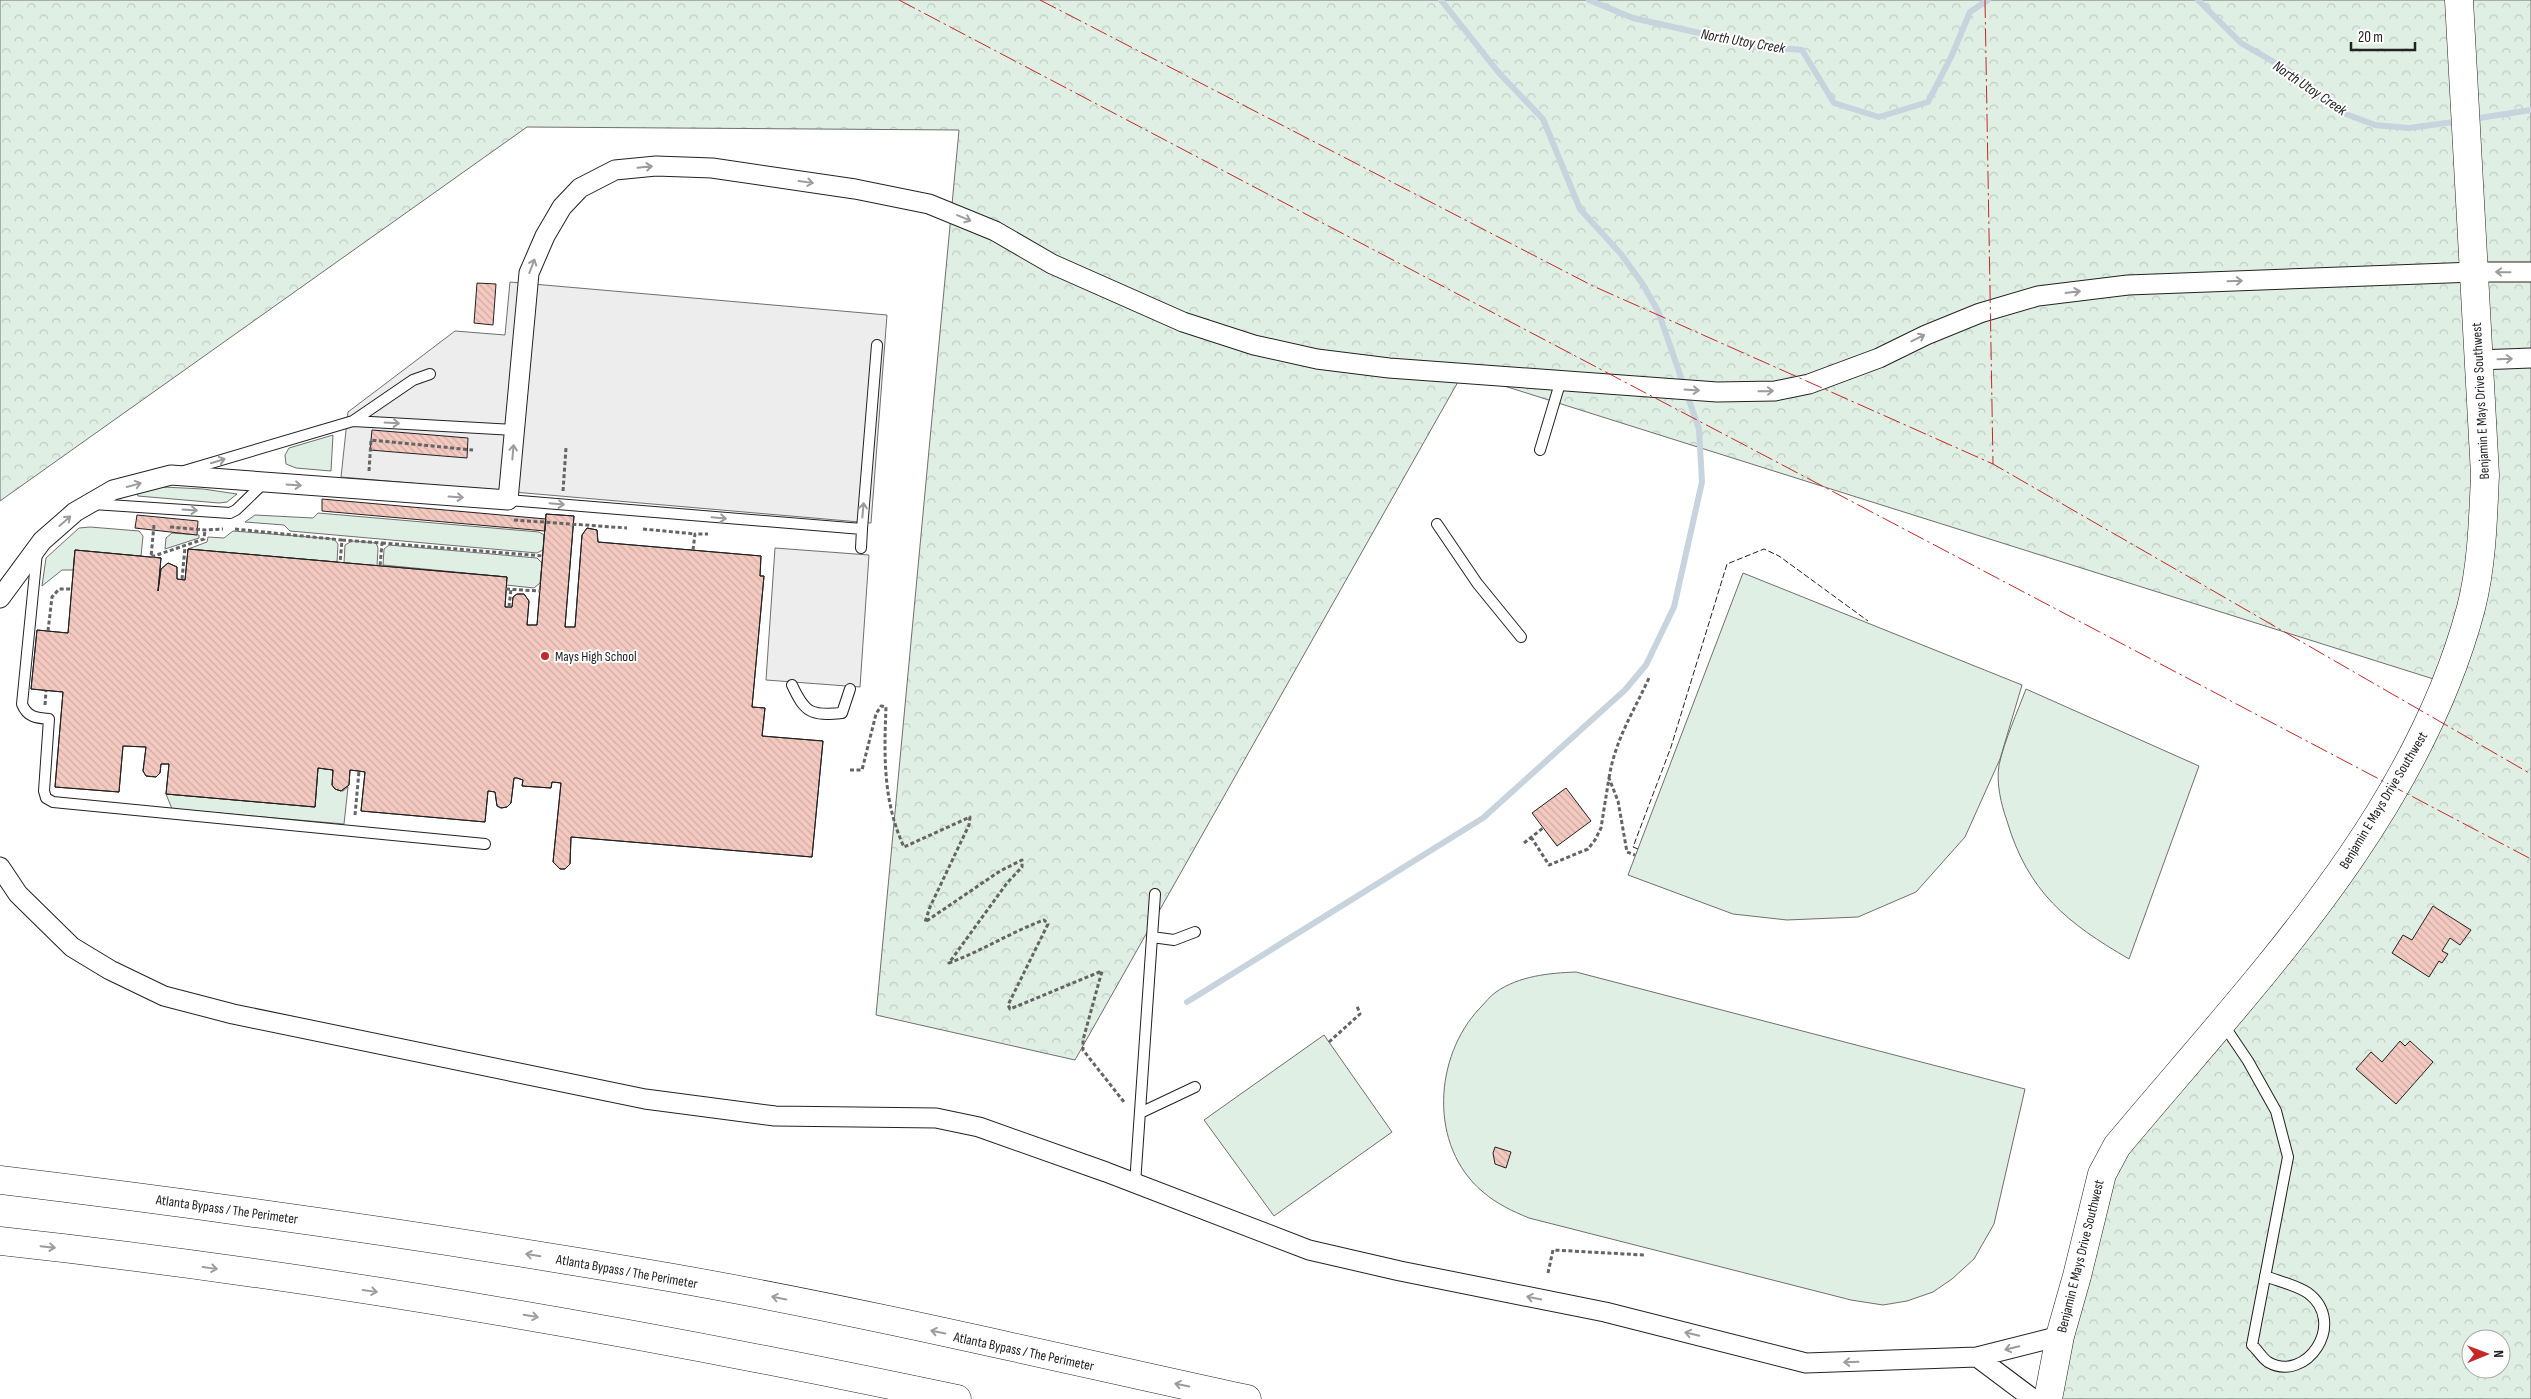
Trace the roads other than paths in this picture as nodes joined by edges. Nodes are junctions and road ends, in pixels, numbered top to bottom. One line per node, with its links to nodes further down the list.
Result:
1 (2459, 0): 2 (main road, Benjamin E Mays Drive Southwest)
2 (2475, 272): 3 (street, one-way to 2); 6 (main road, Benjamin E Mays Drive Southwest); 8 (street, one-way to 2)
3 (2531, 272)
4 (877, 345): 17 (lane, one-way to 4)
5 (2531, 358): 6 (street, one-way to 5)
6 (2478, 360): 29 (main road, Benjamin E Mays Drive Southwest)
7 (430, 374): 9 (lane)
8 (1561, 380): 10 (street, one-way to 8); 11 (lane)
9 (353, 420): 10 (lane, one-way to 10); 12 (lane, one-way to 9)
10 (515, 430): 14 (street, one-way to 10)
11 (1540, 450)
12 (171, 475): 13 (street); 15 (street, one-way to 12)
13 (265, 482): 14 (street, one-way to 14); 15 (lane, one-way to 13)
14 (508, 500): 17 (lane, one-way to 17)
15 (89, 504): 18 (street, one-way to 15)
16 (1436, 524): 21 (lane)
17 (862, 529): 19 (lane)
18 (38, 548): 20 (street); 24 (lane)
19 (862, 548)
20 (0, 598)
21 (1521, 637)
22 (792, 685): 23 (lane)
23 (850, 689)
24 (485, 844)
25 (0, 867): 33 (street)
26 (1156, 894): 28 (lane)
27 (1195, 932): 28 (lane)
28 (1152, 937): 31 (lane)
29 (2222, 1021): 35 (lane); 36 (main road, Benjamin E Mays Drive Southwest)
30 (1195, 1086): 31 (lane)
31 (1140, 1113): 33 (lane)
32 (0, 1180): 39 (main road, Atlanta Bypass / The Perimeter, one-way to 32)
33 (1135, 1184): 37 (street, one-way to 33)
34 (0, 1241): 38 (main road, one-way to 38)
35 (2265, 1276): 35 (lane)
36 (2060, 1336): 37 (street, one-way to 37); 41 (main road, Benjamin E Mays Drive Southwest)
37 (1977, 1357): 40 (street)
38 (957, 1399)
39 (1247, 1399)
40 (2032, 1399)
41 (2048, 1399)

